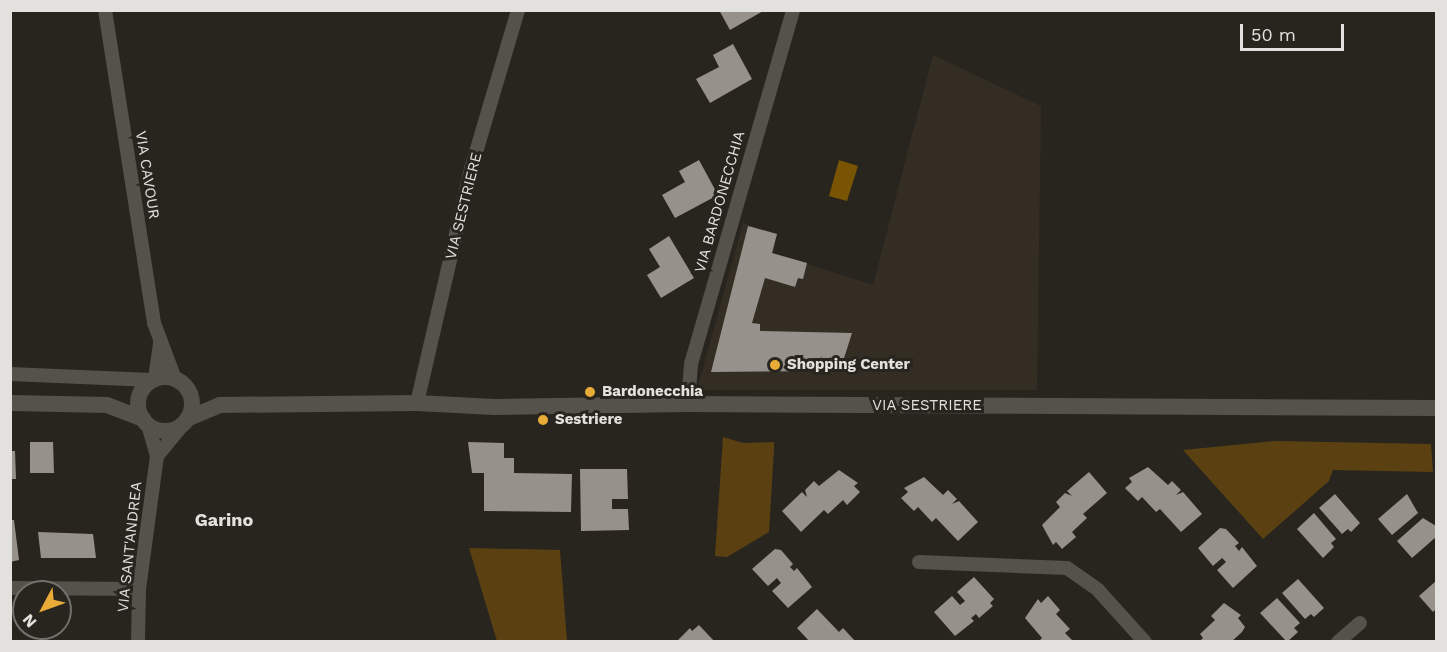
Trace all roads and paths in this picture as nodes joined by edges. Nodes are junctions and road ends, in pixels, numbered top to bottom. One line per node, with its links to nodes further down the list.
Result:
1 (105, 10): 4 (street, VIA CAVOUR)
2 (518, 10): 8 (street, VIA SESTRIERE)
3 (793, 10): 10 (street, VIA BARDONECCHIA)
4 (160, 344): 6 (street); 7 (street)
5 (10, 374): 6 (street)
6 (151, 382): 7 (main road); 11 (main road); 15 (main road)
7 (181, 384): 12 (main road); 14 (main road)
8 (417, 403): 10 (main road, VIA SESTRIERE); 12 (main road, VIA SESTRIERE)
9 (10, 404): 11 (main road)
10 (688, 404): 13 (main road, VIA SESTRIERE)
11 (107, 405): 15 (main road)
12 (220, 405): 14 (main road)
13 (1437, 408)
14 (186, 420): 15 (main road); 16 (street)
15 (146, 422): 16 (street)
16 (157, 456): 19 (street, VIA SANT'ANDREA)
17 (919, 562): 22 (street)
18 (10, 588): 19 (street)
19 (139, 589): 21 (street, VIA SANT'ANDREA)
20 (1360, 623): 23 (street)
21 (138, 642)
22 (1145, 642)
23 (1338, 642)

